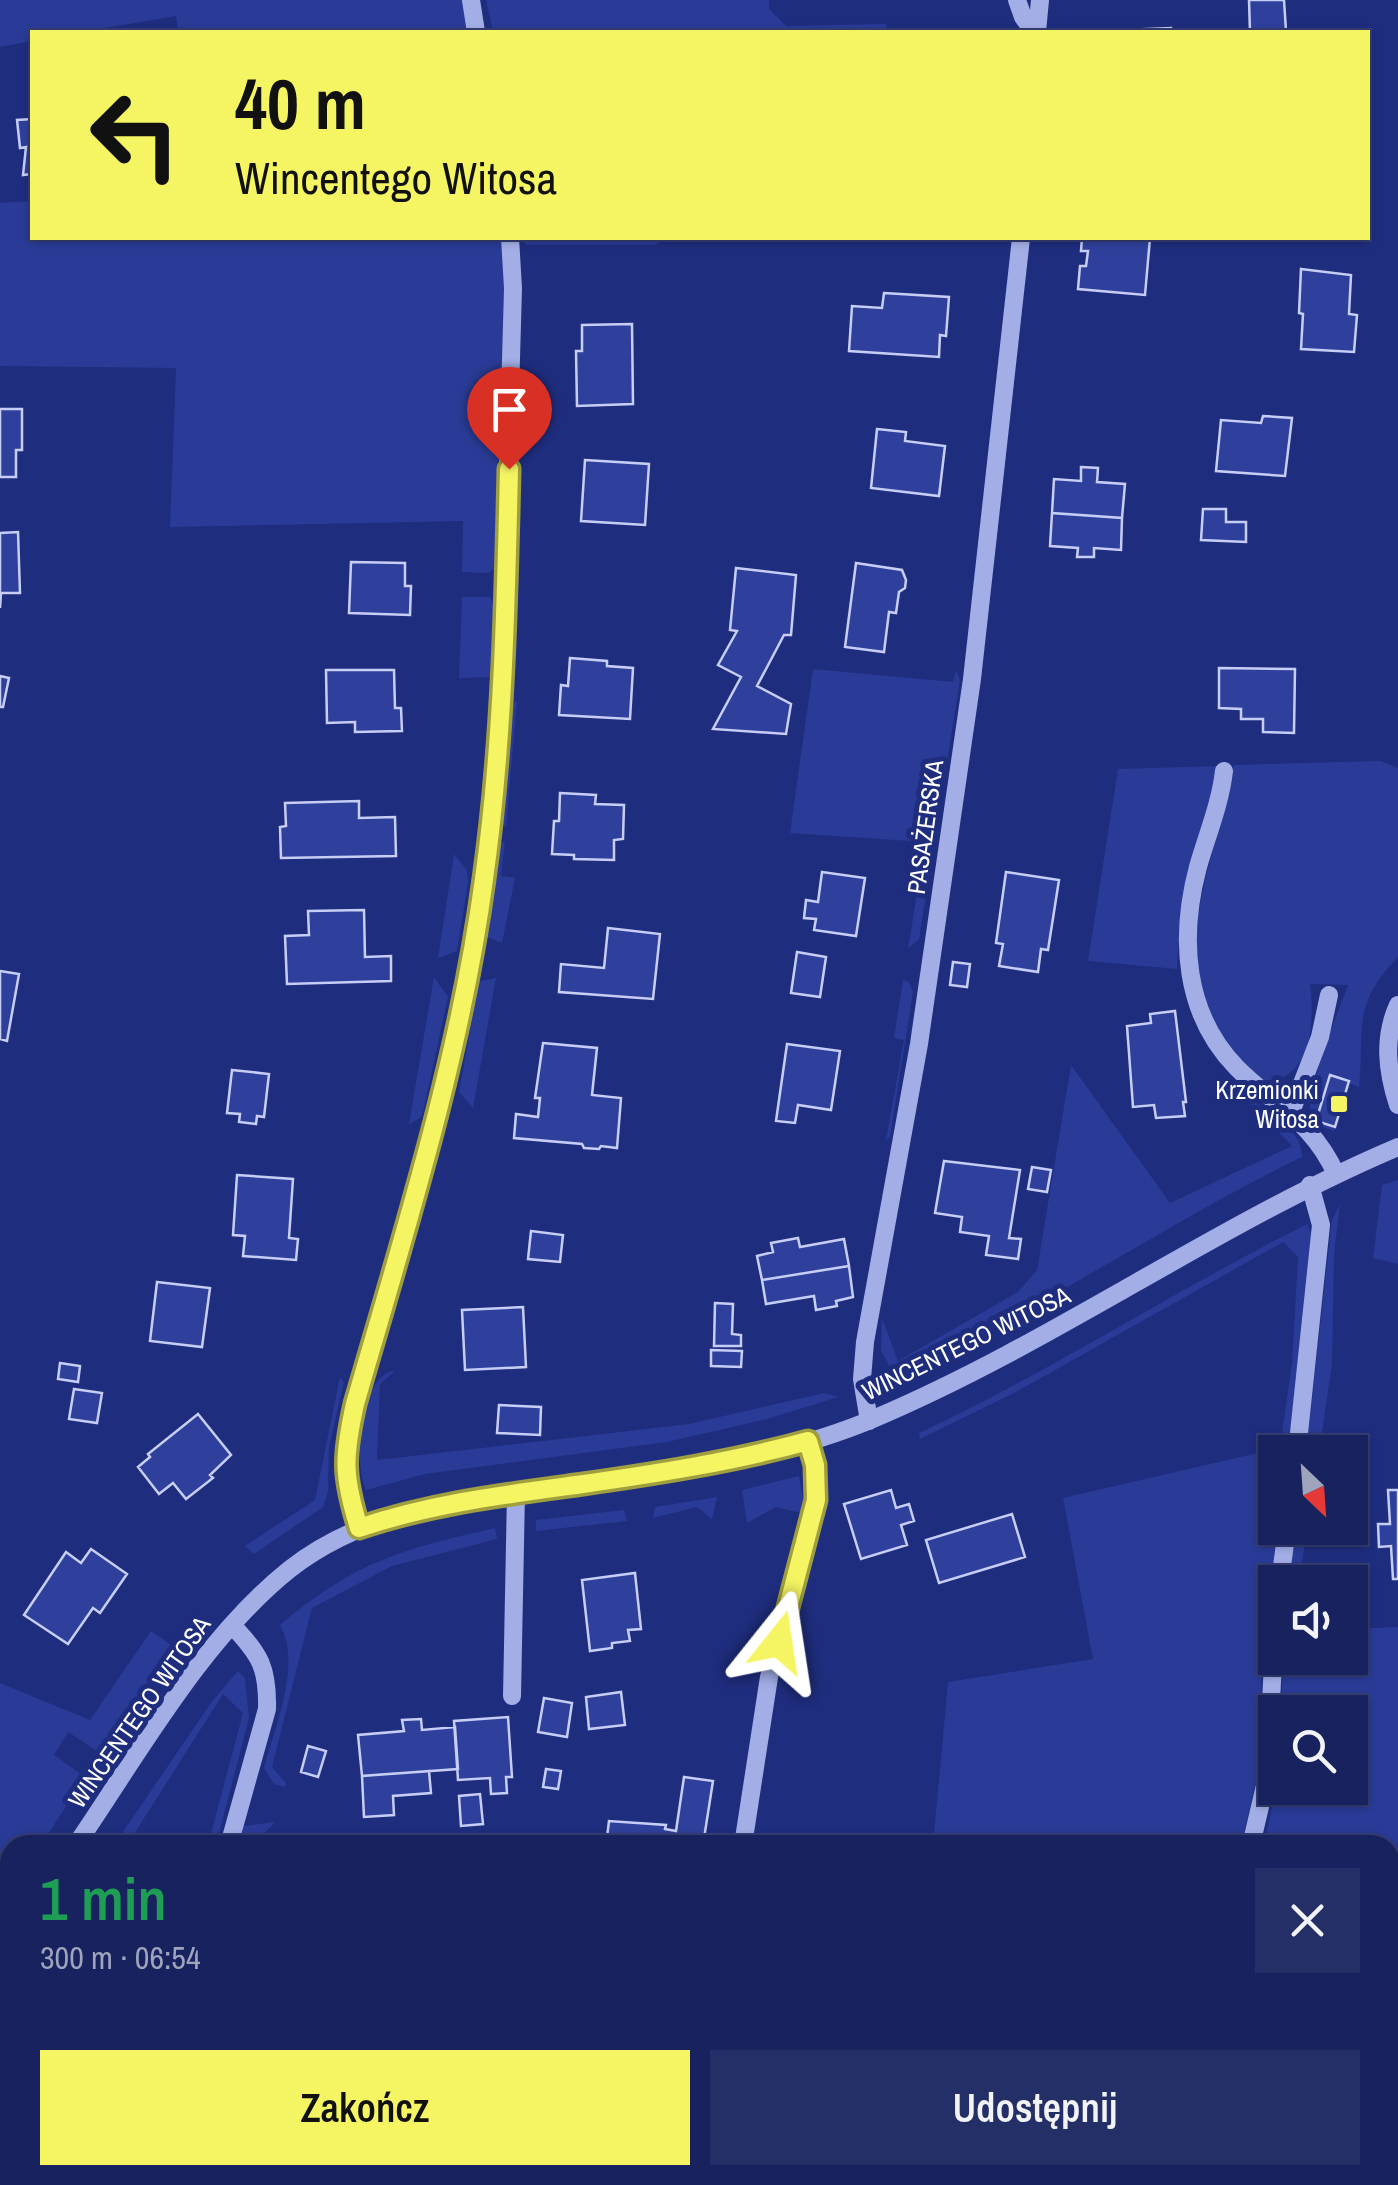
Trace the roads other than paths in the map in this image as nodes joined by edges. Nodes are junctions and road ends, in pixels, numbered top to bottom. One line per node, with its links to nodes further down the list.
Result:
1 (471, 0): 4 (street)
2 (1017, 0): 5 (street)
3 (1040, 0): 6 (street)
4 (476, 30)
5 (1034, 30)
6 (1036, 30)
7 (510, 240): 21 (street)
8 (1021, 240): 17 (street, PASAŻERSKA)
9 (1224, 771): 13 (street)
10 (1329, 995): 13 (street)
11 (1398, 1004): 12 (street)
12 (1398, 1105)
13 (1291, 1112): 15 (street)
14 (1398, 1148): 15 (street, WINCENTEGO WITOSA)
15 (1336, 1174): 16 (street, WINCENTEGO WITOSA)
16 (1310, 1186): 17 (street, WINCENTEGO WITOSA); 18 (street)
17 (869, 1420): 19 (street, WINCENTEGO WITOSA)
18 (1299, 1435)
19 (808, 1441): 20 (street, WINCENTEGO WITOSA); 27 (street)
20 (516, 1493): 21 (street, WINCENTEGO WITOSA); 24 (street)
21 (359, 1528): 22 (street, WINCENTEGO WITOSA)
22 (232, 1625): 25 (street, WINCENTEGO WITOSA); 26 (street)
23 (1272, 1675): 28 (street)
24 (512, 1696)
25 (83, 1835)
26 (232, 1835)
27 (745, 1835)
28 (1253, 1835)

